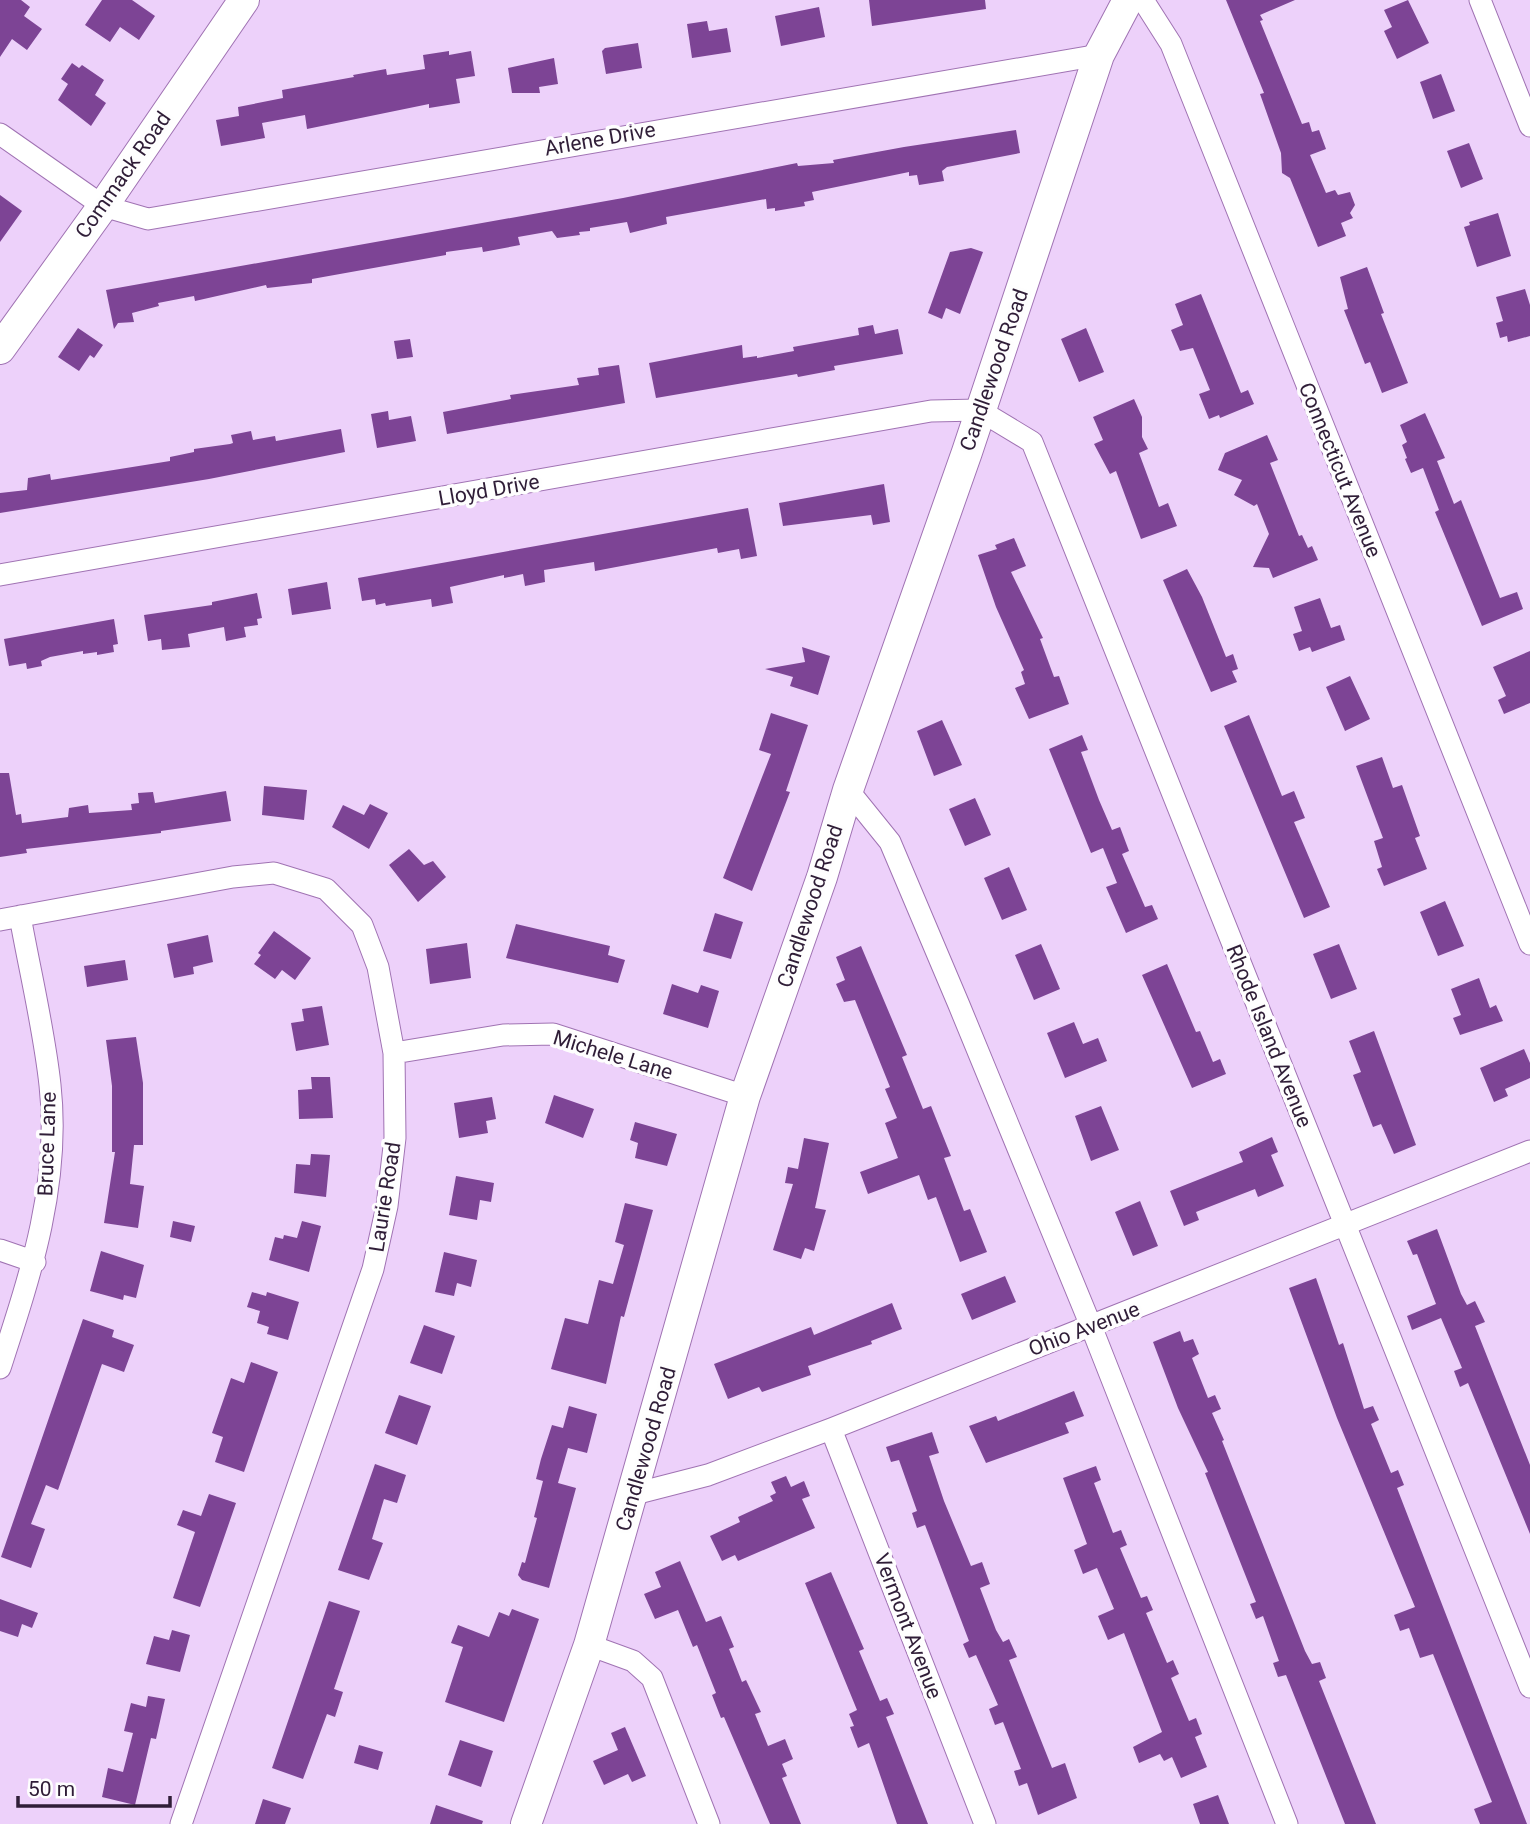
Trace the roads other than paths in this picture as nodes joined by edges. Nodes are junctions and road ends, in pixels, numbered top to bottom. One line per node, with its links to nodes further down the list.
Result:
1 (244, 0): 8 (street, Commack Road)
2 (1128, 0): 5 (street, Candlewood Road)
3 (1143, 0): 14 (street, Connecticut Avenue)
4 (1480, 0): 6 (street)
5 (1099, 55): 8 (street, Arlene Drive); 10 (street, Candlewood Road)
6 (1530, 126)
7 (0, 134): 8 (street, Arlene Drive)
8 (103, 206): 9 (street, Commack Road)
9 (0, 349)
10 (979, 410): 11 (street, Lloyd Drive); 12 (street, Candlewood Road); 18 (street, Rhode Island Avenue)
11 (0, 575)
12 (848, 790): 16 (street, Candlewood Road); 21 (street)
13 (10, 918): 15 (street, Laurie Road); 20 (street, Bruce Lane)
14 (1530, 944)
15 (394, 1053): 16 (street, Michele Lane); 27 (street, Laurie Road)
16 (746, 1096): 24 (street, Candlewood Road)
17 (1530, 1151): 18 (street, Ohio Avenue)
18 (1344, 1224): 21 (street, Ohio Avenue); 26 (street, Rhode Island Avenue)
19 (0, 1250): 20 (street)
20 (34, 1262): 22 (street, Bruce Lane)
21 (1091, 1326): 23 (street, Ohio Avenue); 31 (street)
22 (0, 1368)
23 (831, 1429): 24 (street, Ohio Avenue); 30 (street, Vermont Avenue)
24 (634, 1494): 25 (street, Candlewood Road)
25 (589, 1645): 28 (street, Candlewood Road); 29 (street)
26 (1530, 1687)
27 (181, 1824)
28 (526, 1824)
29 (709, 1824)
30 (985, 1824)
31 (1287, 1824)

